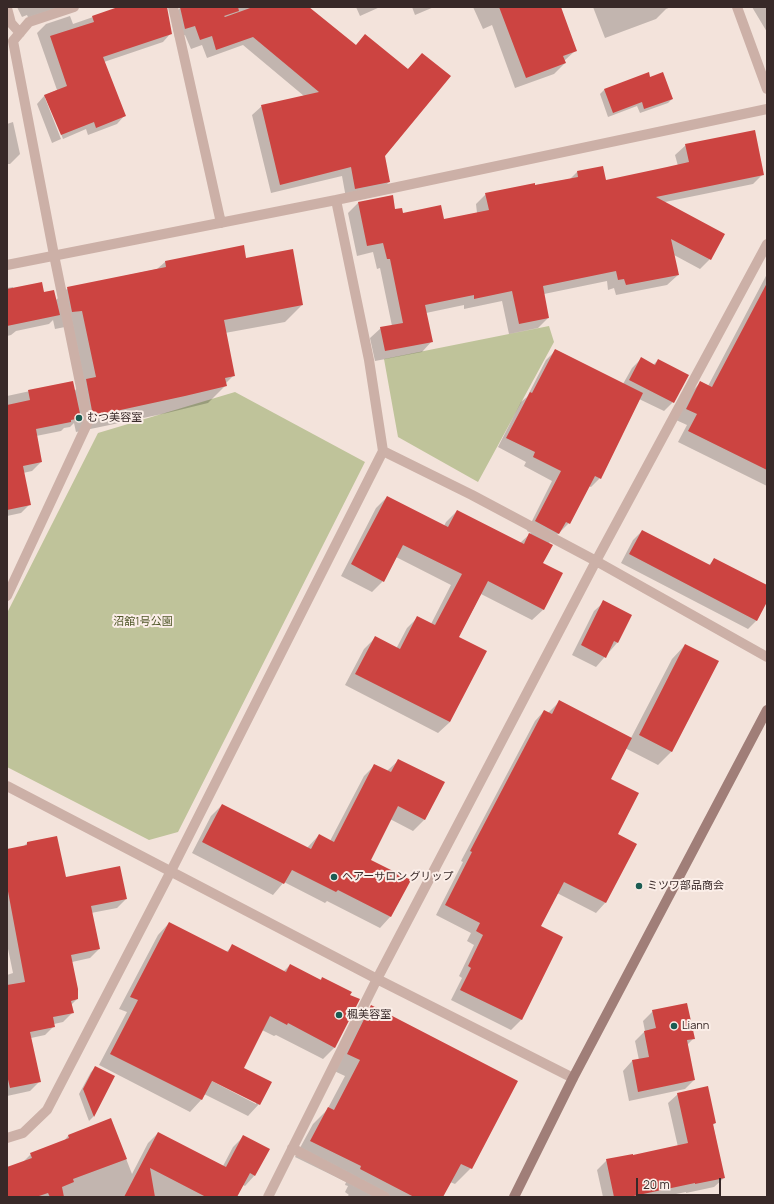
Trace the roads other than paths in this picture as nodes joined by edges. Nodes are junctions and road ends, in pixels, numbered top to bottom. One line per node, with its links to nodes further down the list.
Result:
1 (74, 7): 5 (street)
2 (173, 7): 9 (street)
3 (736, 7): 6 (street)
4 (7, 8): 5 (street)
5 (20, 33): 11 (street)
6 (767, 88)
7 (767, 109): 8 (street)
8 (336, 200): 9 (street); 13 (street)
9 (221, 223): 11 (street)
10 (767, 244): 14 (street)
11 (54, 255): 12 (street); 15 (street)
12 (7, 265)
13 (383, 451): 14 (street); 19 (street)
14 (596, 561): 16 (street); 20 (street)
15 (7, 596)
16 (767, 657)
17 (767, 710): 21 (street)
18 (7, 786): 19 (street)
19 (171, 871): 20 (street); 22 (street)
20 (377, 979): 21 (street); 23 (street)
21 (573, 1078): 26 (street)
22 (7, 1138)
23 (292, 1148): 24 (street); 25 (street)
24 (268, 1197)
25 (385, 1197)
26 (514, 1197)

